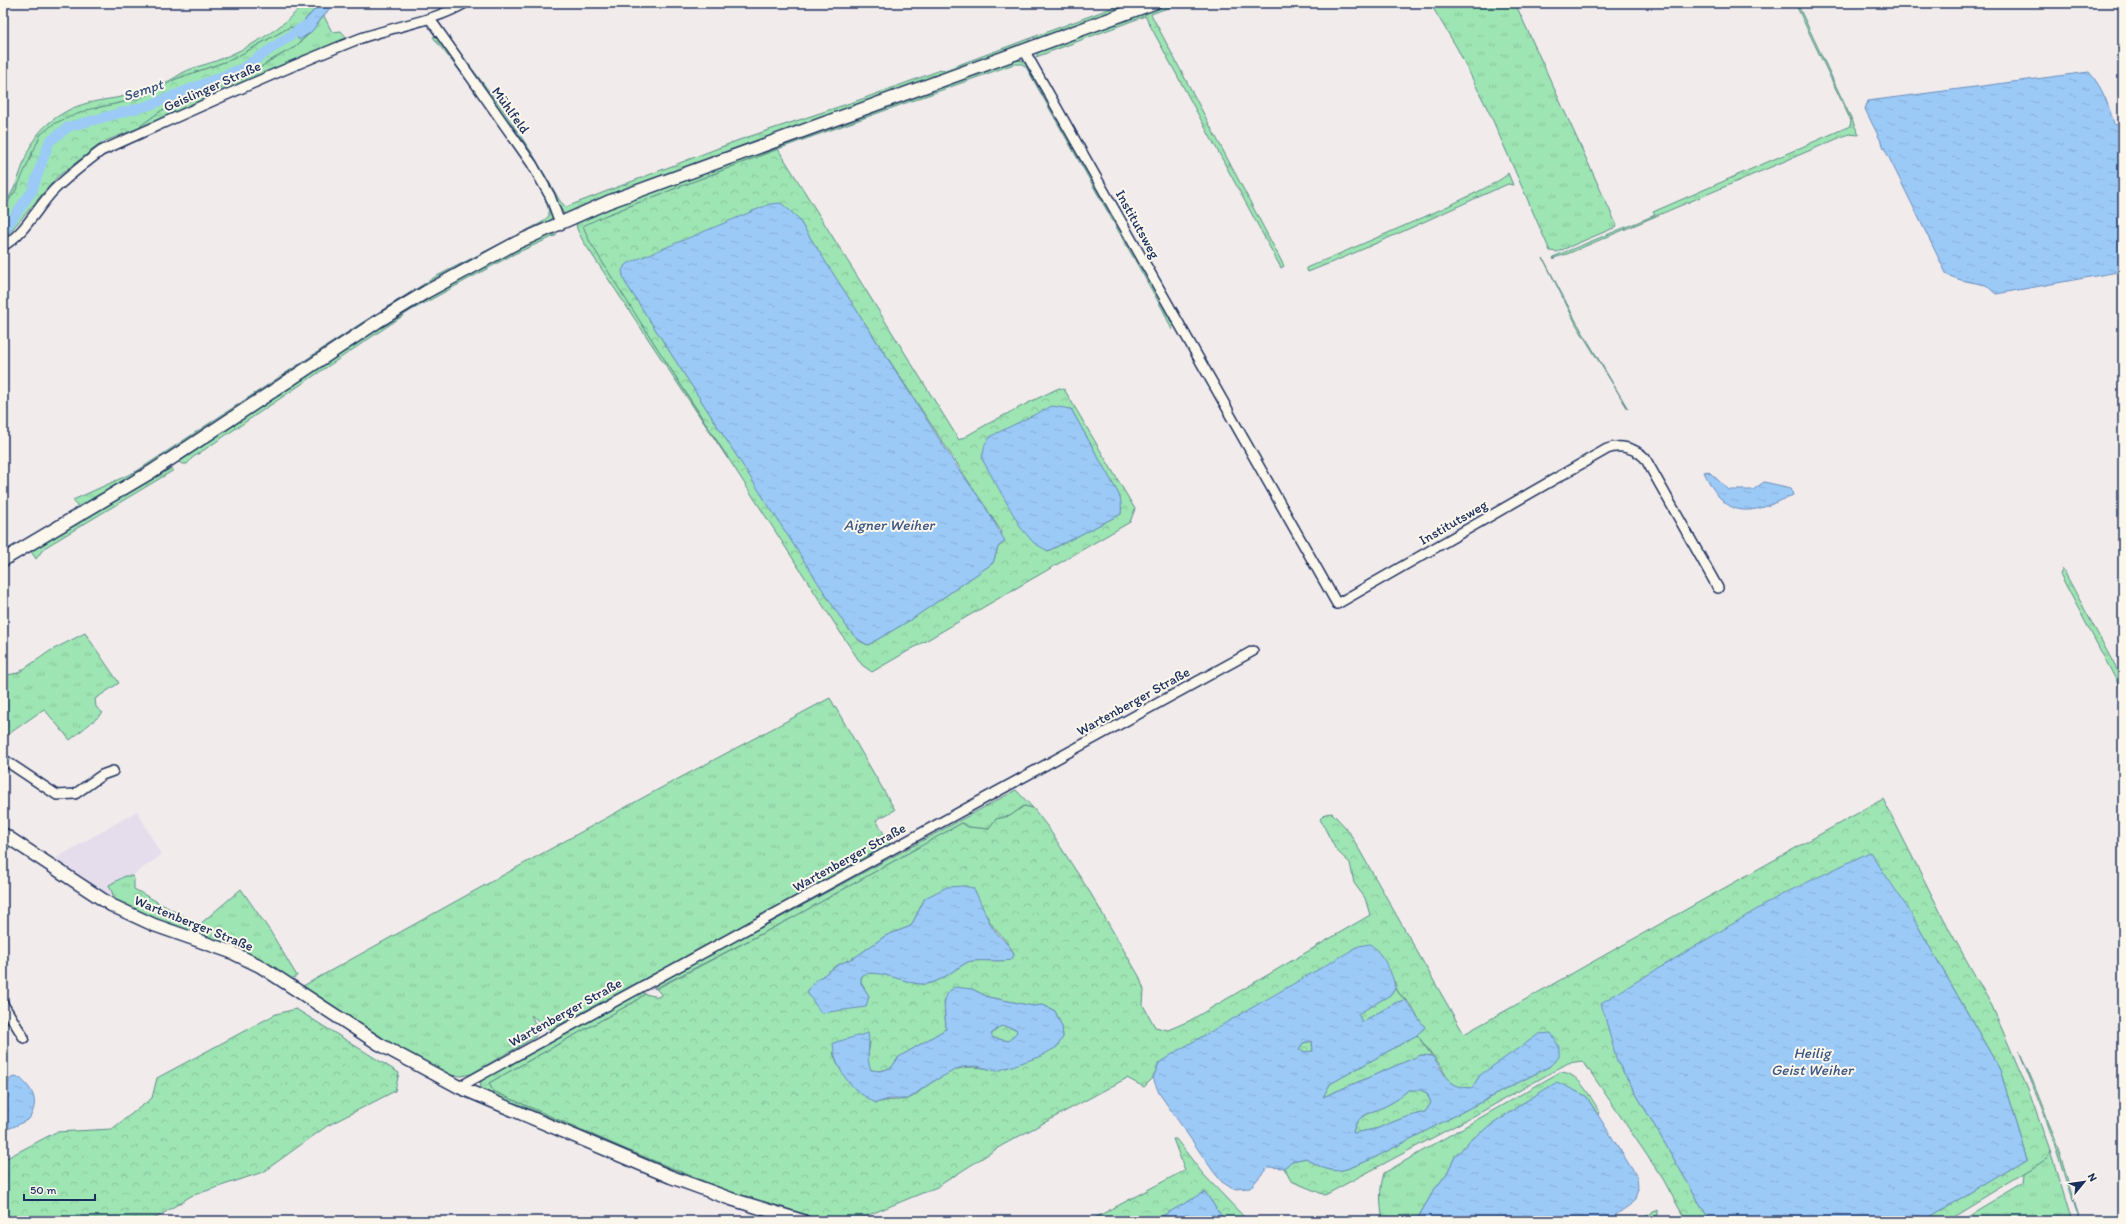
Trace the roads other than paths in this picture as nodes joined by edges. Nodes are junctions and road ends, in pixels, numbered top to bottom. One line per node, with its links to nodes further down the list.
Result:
1 (465, 3): 3 (street, Geislinger Straße)
2 (1154, 3): 4 (main road)
3 (430, 19): 5 (street, Mühlfeld); 6 (street, Geislinger Straße)
4 (1024, 50): 5 (main road); 8 (street, Institutsweg)
5 (560, 223): 7 (main road)
6 (3, 246)
7 (3, 560)
8 (1718, 588)
9 (1253, 651): 15 (street, Wartenberger Straße)
10 (3, 759): 11 (street)
11 (113, 771)
12 (3, 834): 15 (main road, Wartenberger Straße)
13 (3, 1004): 14 (street)
14 (24, 1038)
15 (459, 1087): 16 (main road, Wartenberger Straße)
16 (803, 1221)

